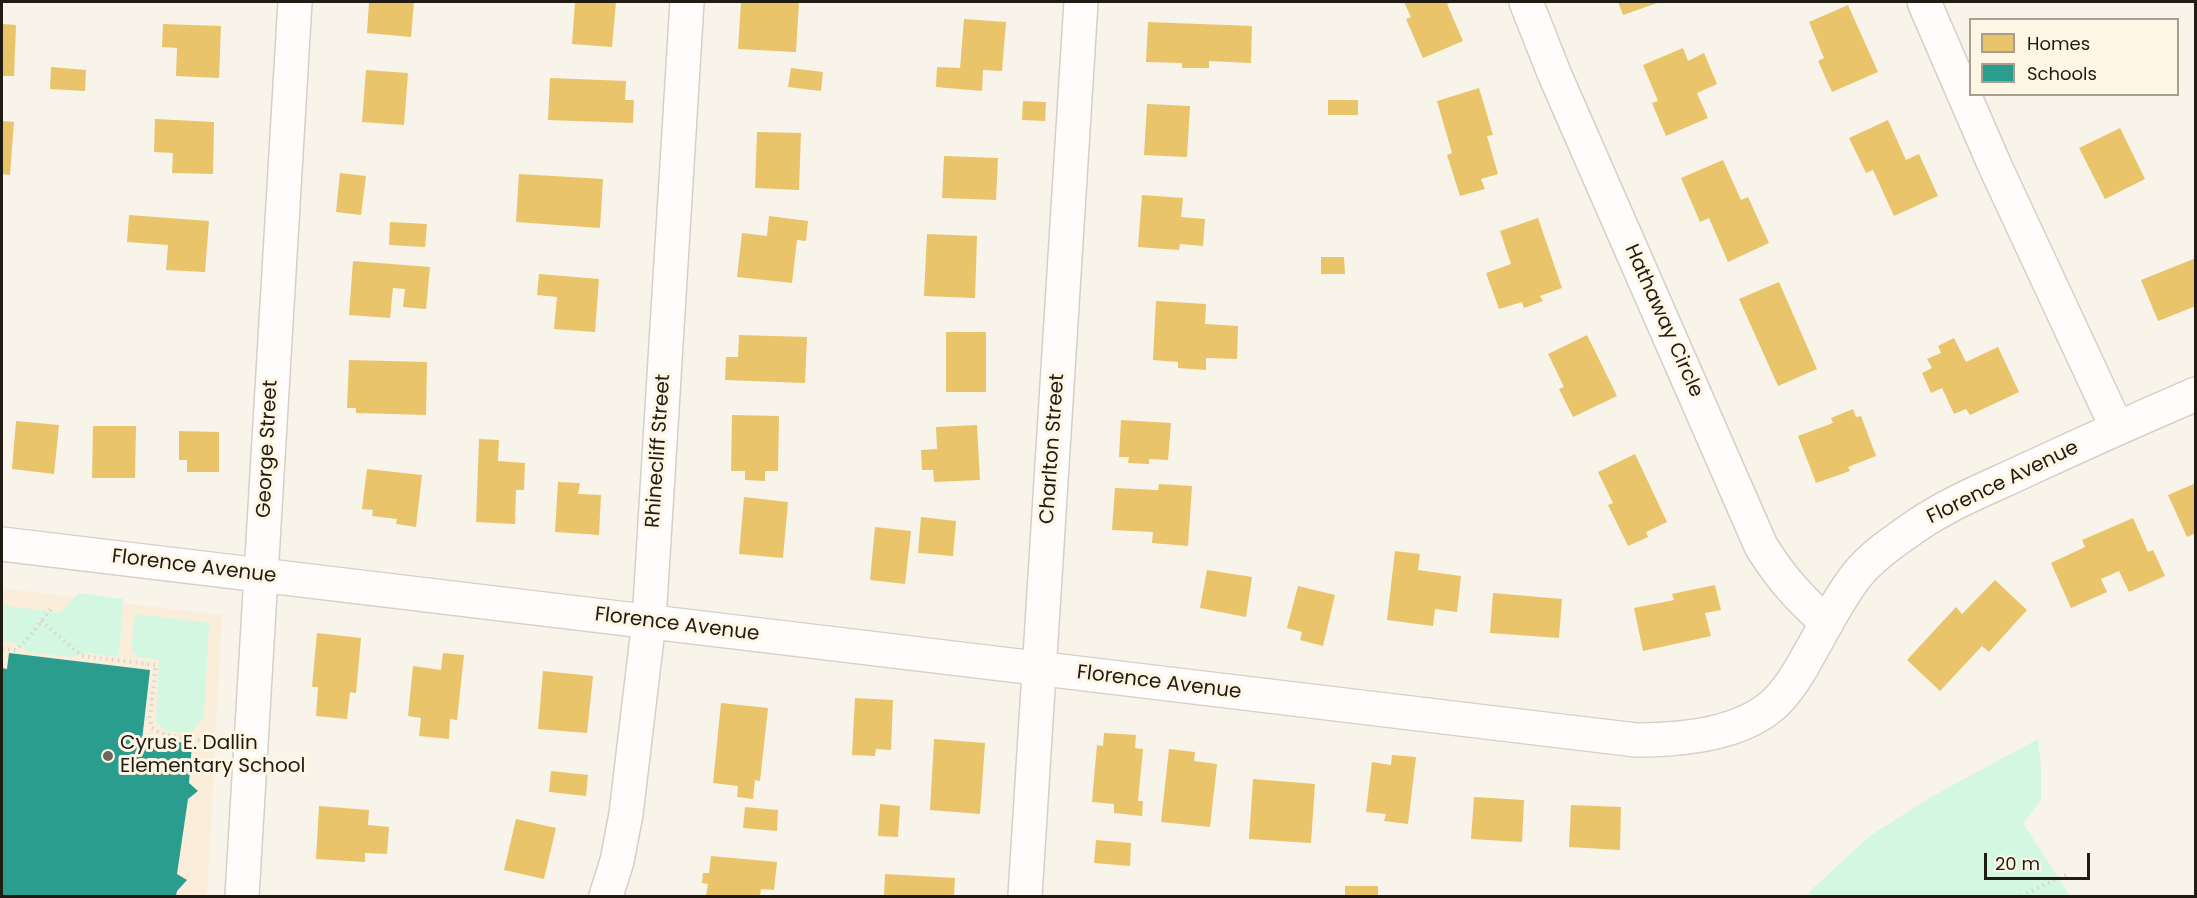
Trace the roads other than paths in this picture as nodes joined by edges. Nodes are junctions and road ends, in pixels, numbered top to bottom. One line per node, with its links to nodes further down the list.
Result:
1 (295, 2): 9 (street, George Street)
2 (687, 2): 10 (street, Rhinecliff Street)
3 (1081, 2): 12 (street, Charlton Street)
4 (1526, 2): 11 (street, Hathaway Circle)
5 (1924, 2): 7 (street)
6 (2196, 394): 7 (street, Florence Avenue)
7 (2117, 428): 11 (street, Florence Avenue)
8 (2, 544): 9 (street, Florence Avenue)
9 (261, 575): 10 (street, Florence Avenue); 13 (street, George Street)
10 (649, 621): 12 (street, Florence Avenue); 14 (street, Rhinecliff Street)
11 (1827, 623): 12 (street, Florence Avenue)
12 (1040, 669): 15 (street, Charlton Street)
13 (242, 897)
14 (606, 897)
15 (1025, 897)

